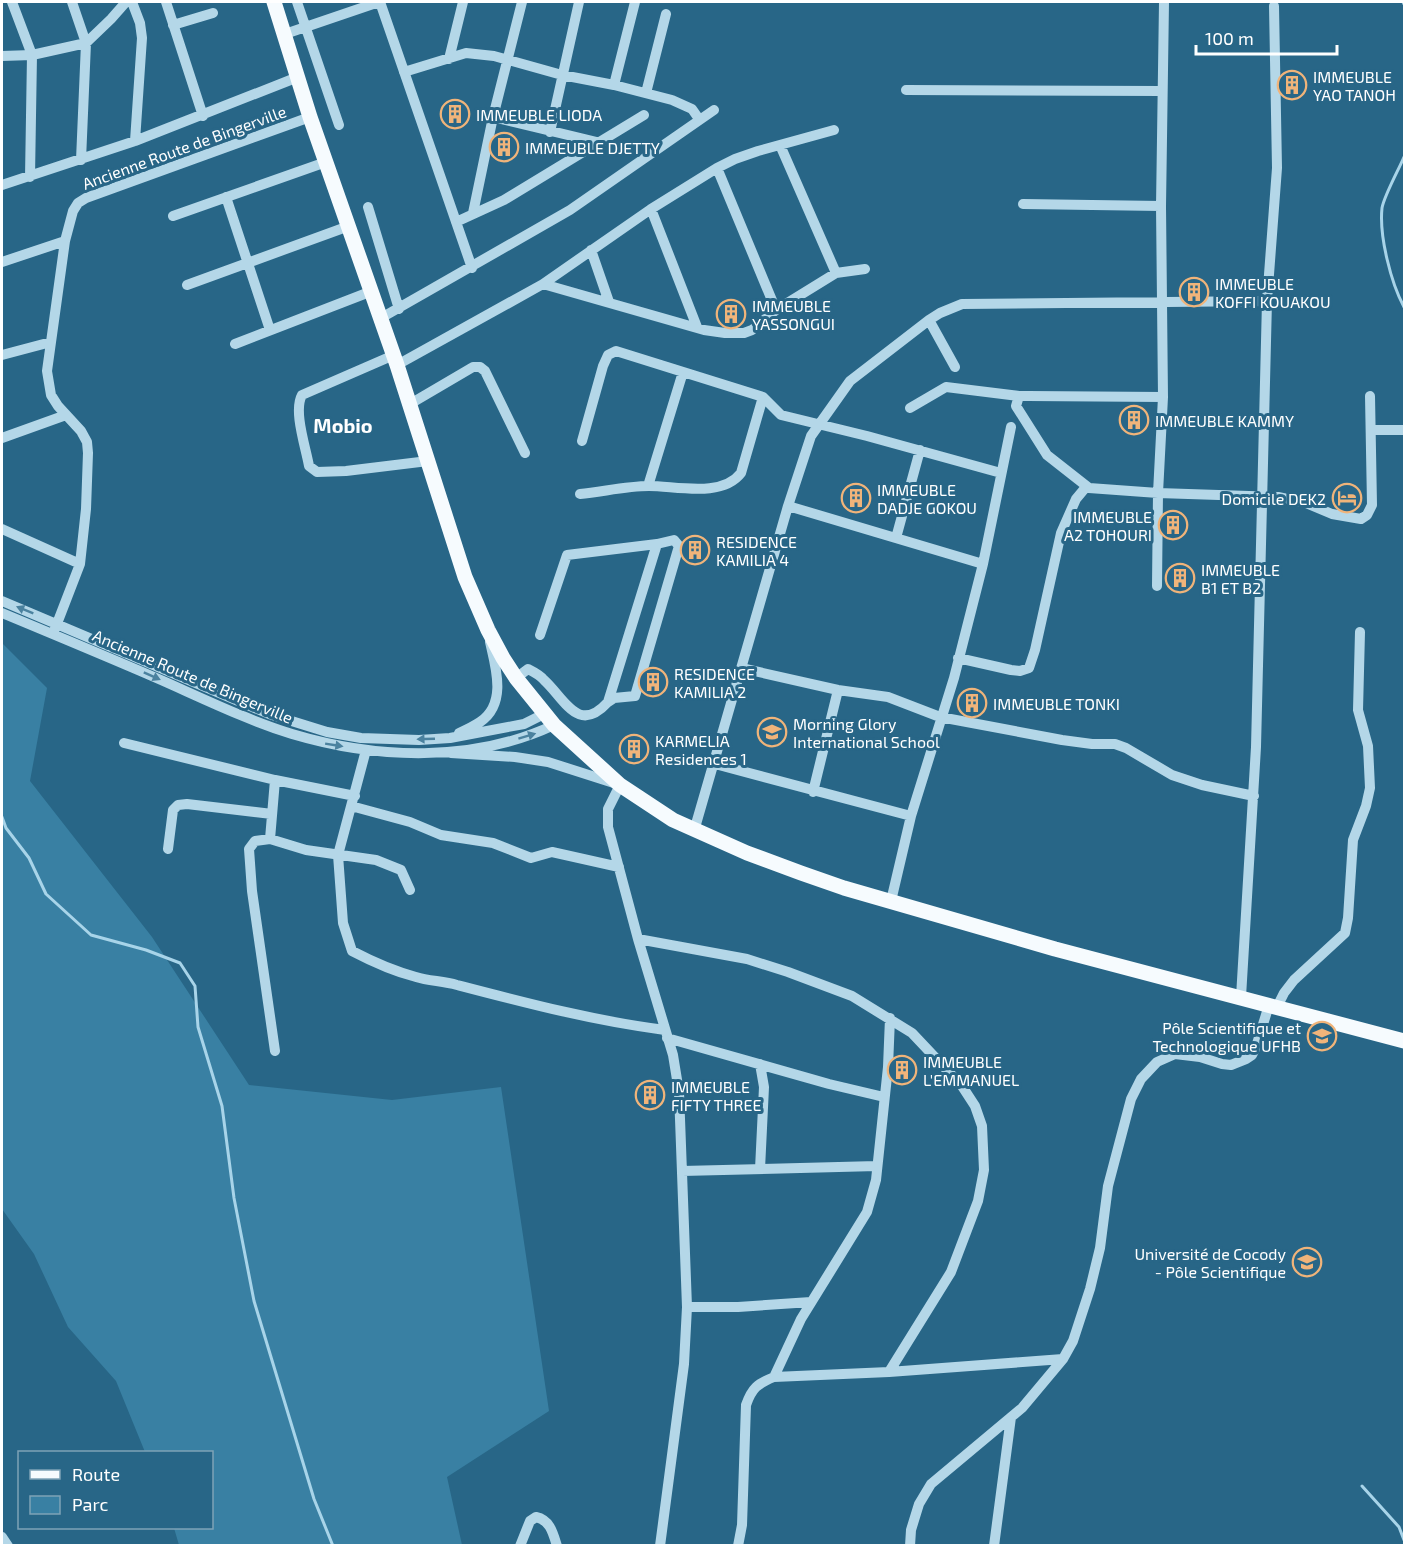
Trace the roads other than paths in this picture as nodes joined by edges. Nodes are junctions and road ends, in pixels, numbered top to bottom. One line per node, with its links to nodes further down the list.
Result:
1 (12, 2): 21 (street)
2 (72, 2): 20 (street)
3 (126, 2): 20 (street)
4 (132, 2): 41 (street)
5 (166, 2): 17 (street)
6 (274, 2): 19 (main road)
7 (297, 2): 18 (street)
8 (379, 2): 18 (street); 25 (street)
9 (463, 2): 23 (street)
10 (522, 2): 24 (street)
11 (579, 2): 26 (street)
12 (634, 2): 28 (street)
13 (1164, 2): 30 (street)
14 (1274, 6): 69 (street)
15 (213, 13): 17 (street)
16 (666, 14): 31 (street)
17 (173, 25): 34 (street)
18 (306, 26): 19 (street); 38 (street)
19 (285, 34): 27 (main road)
20 (86, 43): 21 (street); 44 (street)
21 (32, 55): 22 (street); 47 (street)
22 (2, 56)
23 (449, 59): 24 (street); 25 (street)
24 (508, 62): 26 (street); 36 (street)
25 (404, 72): 56 (street)
26 (562, 75): 28 (street); 40 (street)
27 (298, 77): 34 (street); 35 (main road)
28 (614, 85): 31 (street)
29 (906, 90): 30 (street)
30 (1162, 91): 51 (street)
31 (645, 93): 37 (street)
32 (714, 110): 37 (street)
33 (644, 115): 42 (street)
34 (203, 116): 41 (street)
35 (310, 117): 45 (main road); 58 (street, Ancienne Route de Bingerville)
36 (493, 117): 40 (street); 54 (street)
37 (699, 119): 62 (street)
38 (339, 125)
39 (834, 130): 43 (street)
40 (550, 132): 42 (street)
41 (135, 141): 44 (street)
42 (601, 143): 54 (street)
43 (780, 146): 46 (street); 64 (street)
44 (81, 160): 47 (street)
45 (326, 162): 49 (street); 57 (main road)
46 (717, 168): 53 (street); 72 (street)
47 (30, 177): 48 (street)
48 (2, 185)
49 (226, 197): 55 (street); 61 (street)
50 (1023, 204): 51 (street)
51 (1161, 206): 68 (street)
52 (368, 207): 71 (street)
53 (651, 209): 59 (street); 75 (street)
54 (473, 213): 56 (street)
55 (173, 216)
56 (456, 222): 62 (street)
57 (349, 226): 61 (street); 67 (main road)
58 (65, 241): 60 (street); 77 (street, Ancienne Route de Bingerville)
59 (591, 250): 65 (street); 70 (street)
60 (2, 262)
61 (248, 263): 66 (street); 76 (street)
62 (472, 268): 71 (street)
63 (866, 269): 64 (street)
64 (836, 273): 72 (street)
65 (543, 284): 70 (street); 80 (street)
66 (187, 285)
67 (372, 291): 73 (main road); 76 (street)
68 (1161, 301): 69 (street); 74 (street); 86 (street)
69 (1266, 301): 104 (street)
70 (609, 302): 75 (street)
71 (399, 309): 73 (street)
72 (776, 310): 75 (street)
73 (381, 318): 80 (main road)
74 (929, 320): 81 (street); 90 (street)
75 (697, 327)
76 (270, 330): 78 (street)
77 (51, 342): 79 (street); 89 (street, Ancienne Route de Bingerville)
78 (235, 344)
79 (2, 355)
80 (396, 360): 87 (main road); 98 (street)
81 (955, 367)
82 (683, 372): 85 (street); 95 (street); 100 (street)
83 (1019, 396): 86 (street); 88 (street); 101 (street)
84 (1370, 396): 92 (street)
85 (764, 397): 90 (street); 100 (street)
86 (1163, 397): 103 (street)
87 (410, 404): 97 (street); 98 (main road)
88 (910, 408)
89 (66, 415): 94 (street); 109 (street, Ancienne Route de Bingerville)
90 (819, 423): 96 (street); 105 (street)
91 (1011, 426): 99 (street)
92 (1371, 430): 93 (street); 104 (street)
93 (1404, 430)
94 (2, 438)
95 (582, 441)
96 (920, 450): 99 (street); 107 (street)
97 (525, 453)
98 (428, 461): 115 (main road)
99 (1001, 473): 110 (street)
100 (648, 486): 102 (street)
101 (1086, 487): 103 (street); 118 (street)
102 (580, 494)
103 (1158, 494): 104 (street); 111 (street)
104 (1261, 495): 133 (street)
105 (788, 506): 107 (street); 119 (street)
106 (2, 529): 109 (street)
107 (896, 538): 110 (street)
108 (657, 544): 117 (street); 122 (street); 122 (street)
109 (80, 564): 114 (street, Ancienne Route de Bingerville)
110 (983, 564): 118 (street)
111 (1157, 586)
112 (2, 601): 114 (street, Ancienne Route de Bingerville, one-way to 112)
113 (2, 613): 114 (street, Ancienne Route de Bingerville)
114 (55, 628): 125 (street, Ancienne Route de Bingerville, one-way to 114); 127 (street, Ancienne Route de Bingerville, one-way to 127)
115 (488, 630): 120 (main road); 125 (street)
116 (1360, 632): 146 (street)
117 (540, 635)
118 (958, 658): 123 (street)
119 (741, 668): 121 (street); 129 (street)
120 (516, 678): 122 (street); 124 (main road)
121 (838, 690): 123 (street); 132 (street)
122 (608, 702)
123 (940, 717): 133 (street); 136 (street)
124 (549, 720): 125 (street, Ancienne Route de Bingerville); 128 (street, Ancienne Route de Bingerville, one-way to 124); 131 (main road)
125 (450, 738)
126 (124, 743): 130 (street)
127 (366, 750): 128 (street, Ancienne Route de Bingerville); 134 (street)
128 (451, 753): 131 (street)
129 (715, 764): 132 (street); 137 (street)
130 (275, 780): 134 (street); 135 (street)
131 (620, 785): 137 (main road); 141 (street)
132 (813, 792): 136 (street)
133 (1254, 796): 145 (street)
134 (353, 801): 140 (street); 141 (street)
135 (272, 814): 138 (street); 139 (street)
136 (911, 816): 143 (street)
137 (694, 831): 143 (main road)
138 (270, 839): 140 (street); 150 (street)
139 (168, 849)
140 (338, 855): 142 (street); 148 (street)
141 (620, 867): 144 (street)
142 (410, 890)
143 (891, 901): 145 (main road)
144 (638, 939): 147 (street); 148 (street)
145 (1241, 997): 146 (main road)
146 (1273, 1006): 149 (main road); 158 (street)
147 (890, 1018): 152 (street); 159 (street)
148 (666, 1034): 151 (street); 155 (street)
149 (1404, 1041)
150 (275, 1051)
151 (760, 1064): 152 (street); 154 (street)
152 (885, 1096): 153 (street)
153 (877, 1166): 154 (street); 156 (street)
154 (760, 1169): 155 (street)
155 (682, 1171): 157 (street)
156 (811, 1302): 157 (street); 160 (street)
157 (687, 1307): 166 (street)
158 (1063, 1359): 159 (street); 161 (street)
159 (889, 1372): 160 (street)
160 (774, 1377): 167 (street)
161 (1011, 1417): 168 (street); 169 (street)
162 (2, 1537): 163 (street)
163 (8, 1545)
164 (520, 1545): 165 (street)
165 (557, 1545)
166 (660, 1545)
167 (738, 1545)
168 (910, 1545)
169 (994, 1545)

